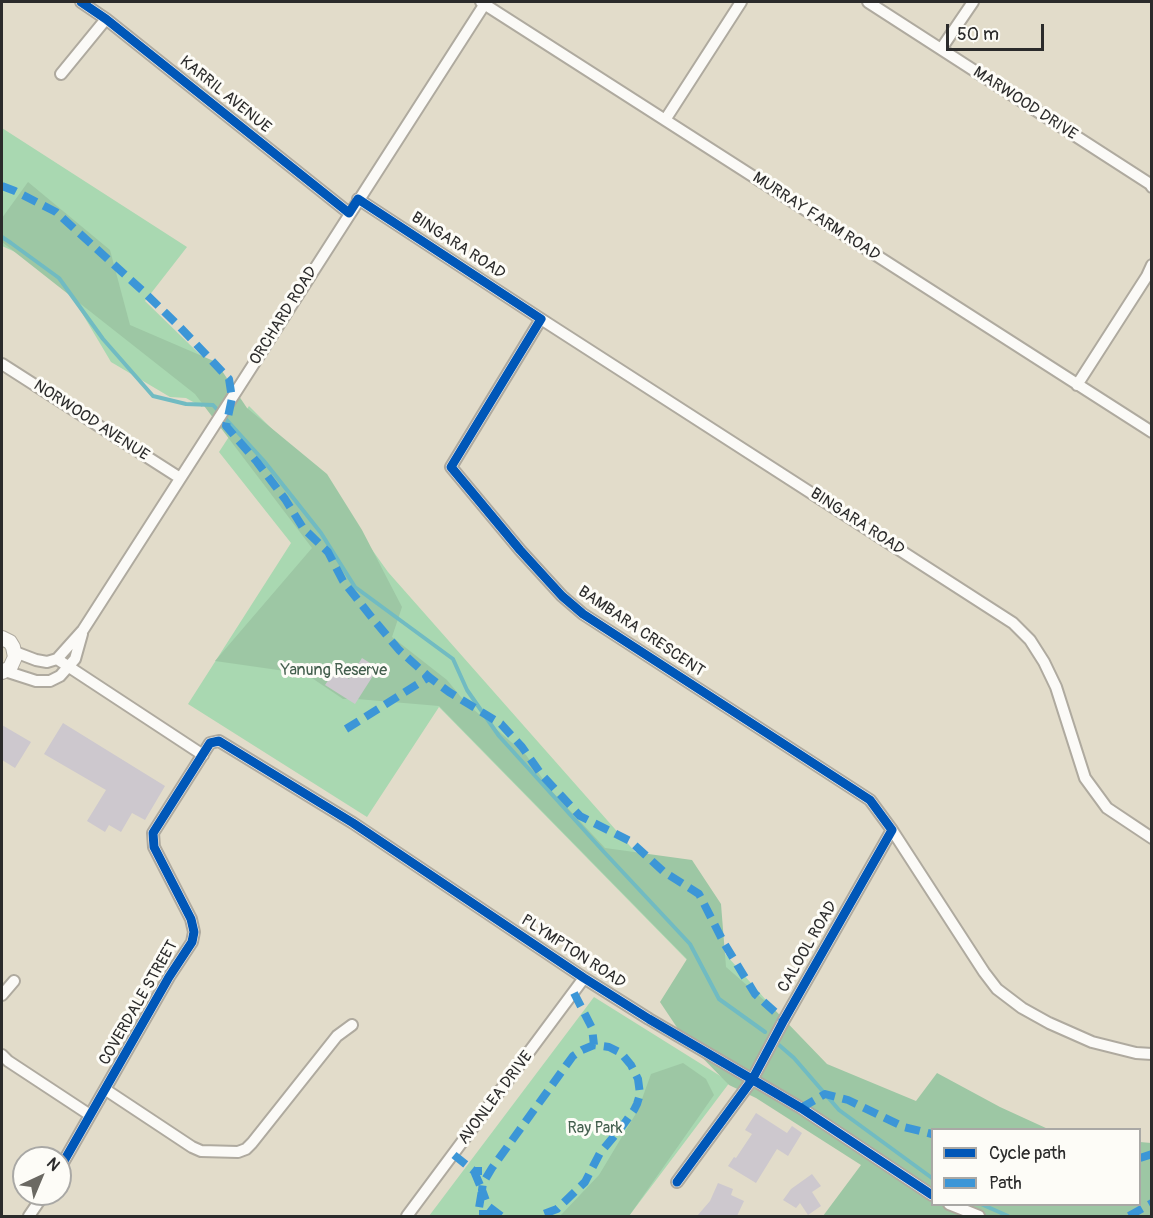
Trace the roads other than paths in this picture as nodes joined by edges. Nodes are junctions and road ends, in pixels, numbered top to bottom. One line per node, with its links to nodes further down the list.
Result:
1 (81, 2): 6 (street, KARRIL AVENUE)
2 (484, 2): 9 (street, MURRAY FARM ROAD); 11 (street, ORCHARD ROAD)
3 (741, 2): 9 (street)
4 (868, 2): 7 (street, MARWOOD DRIVE)
5 (973, 2): 7 (street)
6 (106, 19): 8 (street); 12 (street, KARRIL AVENUE)
7 (941, 50): 10 (street, MARWOOD DRIVE)
8 (60, 74)
9 (665, 120): 16 (street, MURRAY FARM ROAD)
10 (1152, 187)
11 (358, 199): 12 (street, ORCHARD ROAD); 14 (street, BINGARA ROAD)
12 (349, 213): 18 (street, ORCHARD ROAD)
13 (1152, 265): 16 (street)
14 (541, 319): 26 (street, BAMBARA CRESCENT); 27 (street, BINGARA ROAD)
15 (2, 364): 18 (street, NORWOOD AVENUE)
16 (1077, 385): 17 (street, MURRAY FARM ROAD)
17 (1152, 432)
18 (180, 478): 19 (street, ORCHARD ROAD)
19 (83, 630): 22 (street, ORCHARD ROAD); 23 (street, ORCHARD ROAD)
20 (2, 638): 21 (street)
21 (15, 652): 22 (street); 24 (street)
22 (57, 659): 23 (street)
23 (68, 667): 24 (street); 25 (street)
24 (3, 671)
25 (202, 755): 28 (street, PLYMPTON ROAD); 35 (street, COVERDALE STREET)
26 (892, 830): 32 (street, BAMBARA CRESCENT); 34 (street, CALOOL ROAD)
27 (1152, 838)
28 (584, 978): 34 (street, PLYMPTON ROAD); 41 (street, AVONLEA DRIVE)
29 (14, 981): 30 (street)
30 (2, 995)
31 (352, 1025): 35 (street)
32 (1152, 1054)
33 (2, 1055): 36 (street)
34 (752, 1080): 38 (street, CALOOL ROAD); 39 (street, PLYMPTON ROAD)
35 (106, 1090): 36 (street, COVERDALE STREET)
36 (90, 1114): 37 (street, COVERDALE STREET)
37 (72, 1146)
38 (677, 1182)
39 (931, 1194)
40 (954, 1206): 42 (street)
41 (407, 1216)
42 (979, 1216)

